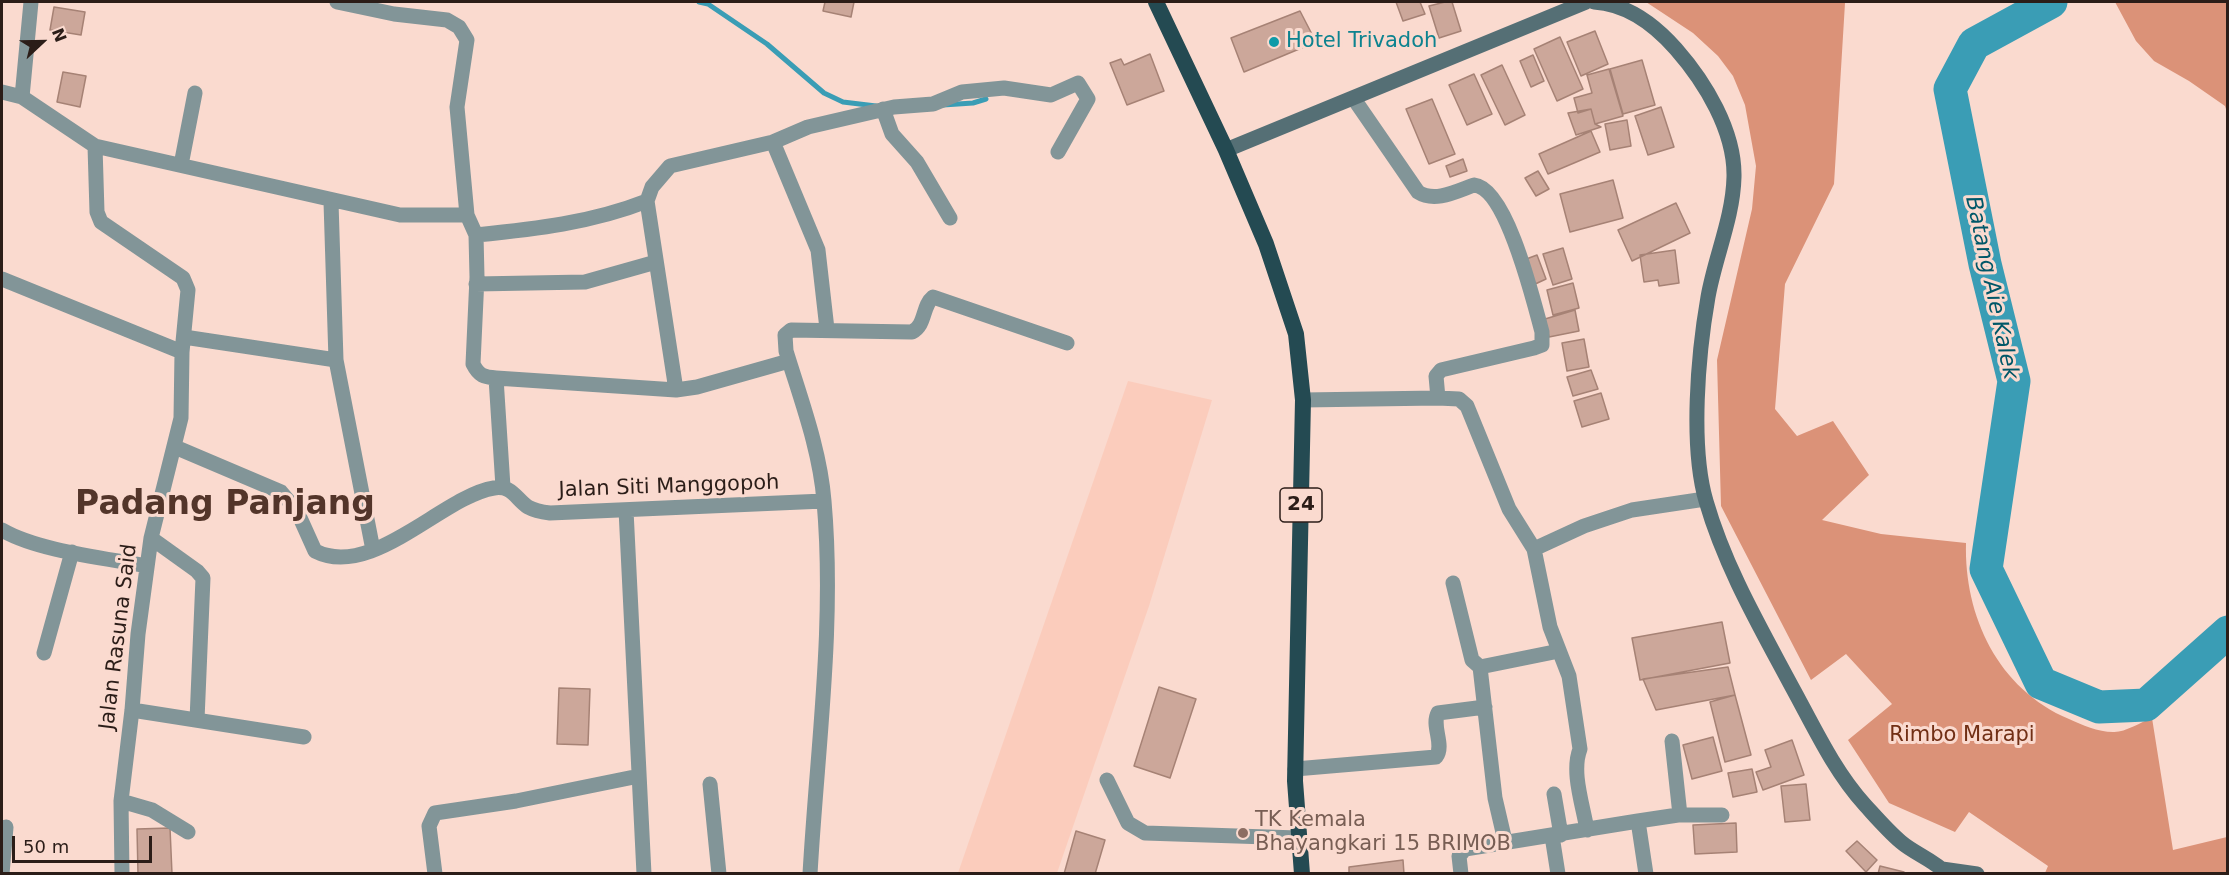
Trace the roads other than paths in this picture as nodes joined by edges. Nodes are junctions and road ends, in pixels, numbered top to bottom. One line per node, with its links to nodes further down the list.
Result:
1 (31, 2): 8 (street)
2 (337, 2): 18 (street)
3 (1156, 2): 13 (highway)
4 (1586, 2): 9 (main road)
5 (1594, 2): 35 (main road)
6 (2, 92): 8 (street)
7 (195, 93): 15 (street)
8 (22, 97): 12 (street)
9 (1354, 99): 13 (main road); 31 (street)
10 (883, 109): 11 (street); 14 (street); 19 (street)
11 (773, 142): 16 (street); 24 (street)
12 (95, 146): 15 (street); 26 (street, Jalan Rasuna Said)
13 (1226, 150): 32 (highway, 24)
14 (1058, 152)
15 (181, 165): 17 (street)
16 (647, 201): 20 (street); 21 (street)
17 (331, 202): 18 (street); 27 (street)
18 (467, 215): 20 (street)
19 (950, 219)
20 (476, 236): 23 (street)
21 (656, 262): 23 (street); 30 (street)
22 (2, 279): 26 (street)
23 (476, 284): 29 (street)
24 (827, 329): 25 (street); 28 (street)
25 (1067, 343)
26 (183, 345): 27 (street); 33 (street, Jalan Rasuna Said)
27 (336, 360): 41 (street)
28 (789, 361): 30 (street); 36 (street)
29 (496, 378): 30 (street); 34 (street)
30 (676, 390)
31 (1438, 398): 32 (street); 40 (street)
32 (1303, 400): 53 (highway, 24)
33 (175, 447): 39 (street, Jalan Rasuna Said); 41 (street)
34 (503, 487): 37 (street, Jalan Siti Manggopoh); 41 (street)
35 (1705, 499): 40 (street); 68 (main road)
36 (824, 501): 37 (street, Jalan Siti Manggopoh); 74 (street)
37 (626, 510): 54 (street)
38 (2, 530): 42 (street)
39 (151, 538): 43 (street, Jalan Rasuna Said); 50 (street)
40 (1534, 549): 45 (street)
41 (373, 550)
42 (72, 552): 43 (street); 46 (street)
43 (147, 566): 49 (street, Jalan Rasuna Said)
44 (1453, 583): 47 (street)
45 (1559, 651): 47 (street); 63 (street)
46 (44, 653)
47 (1480, 667): 48 (street)
48 (1485, 707): 53 (street); 67 (street)
49 (132, 710): 50 (street); 58 (street, Jalan Rasuna Said)
50 (197, 720): 51 (street)
51 (304, 737)
52 (1672, 741): 59 (street)
53 (1295, 769): 66 (highway, 24)
54 (639, 776): 71 (street); 72 (street)
55 (1107, 780): 66 (street)
56 (710, 784): 73 (street)
57 (1554, 794): 65 (street)
58 (121, 801): 64 (street); 70 (street, Jalan Rasuna Said)
59 (1680, 815): 60 (street); 61 (street)
60 (1722, 815)
61 (1638, 821): 63 (street); 78 (street)
62 (6, 827): 69 (street)
63 (1587, 830): 65 (street)
64 (188, 832)
65 (1556, 836): 67 (street); 77 (street)
66 (1299, 838): 75 (highway, 24)
67 (1504, 841): 76 (street)
68 (1945, 871): 79 (main road)
69 (2, 873)
70 (122, 873)
71 (435, 873)
72 (644, 873)
73 (719, 873)
74 (810, 873)
75 (1302, 873)
76 (1461, 873)
77 (1558, 873)
78 (1646, 873)
79 (1977, 873)

